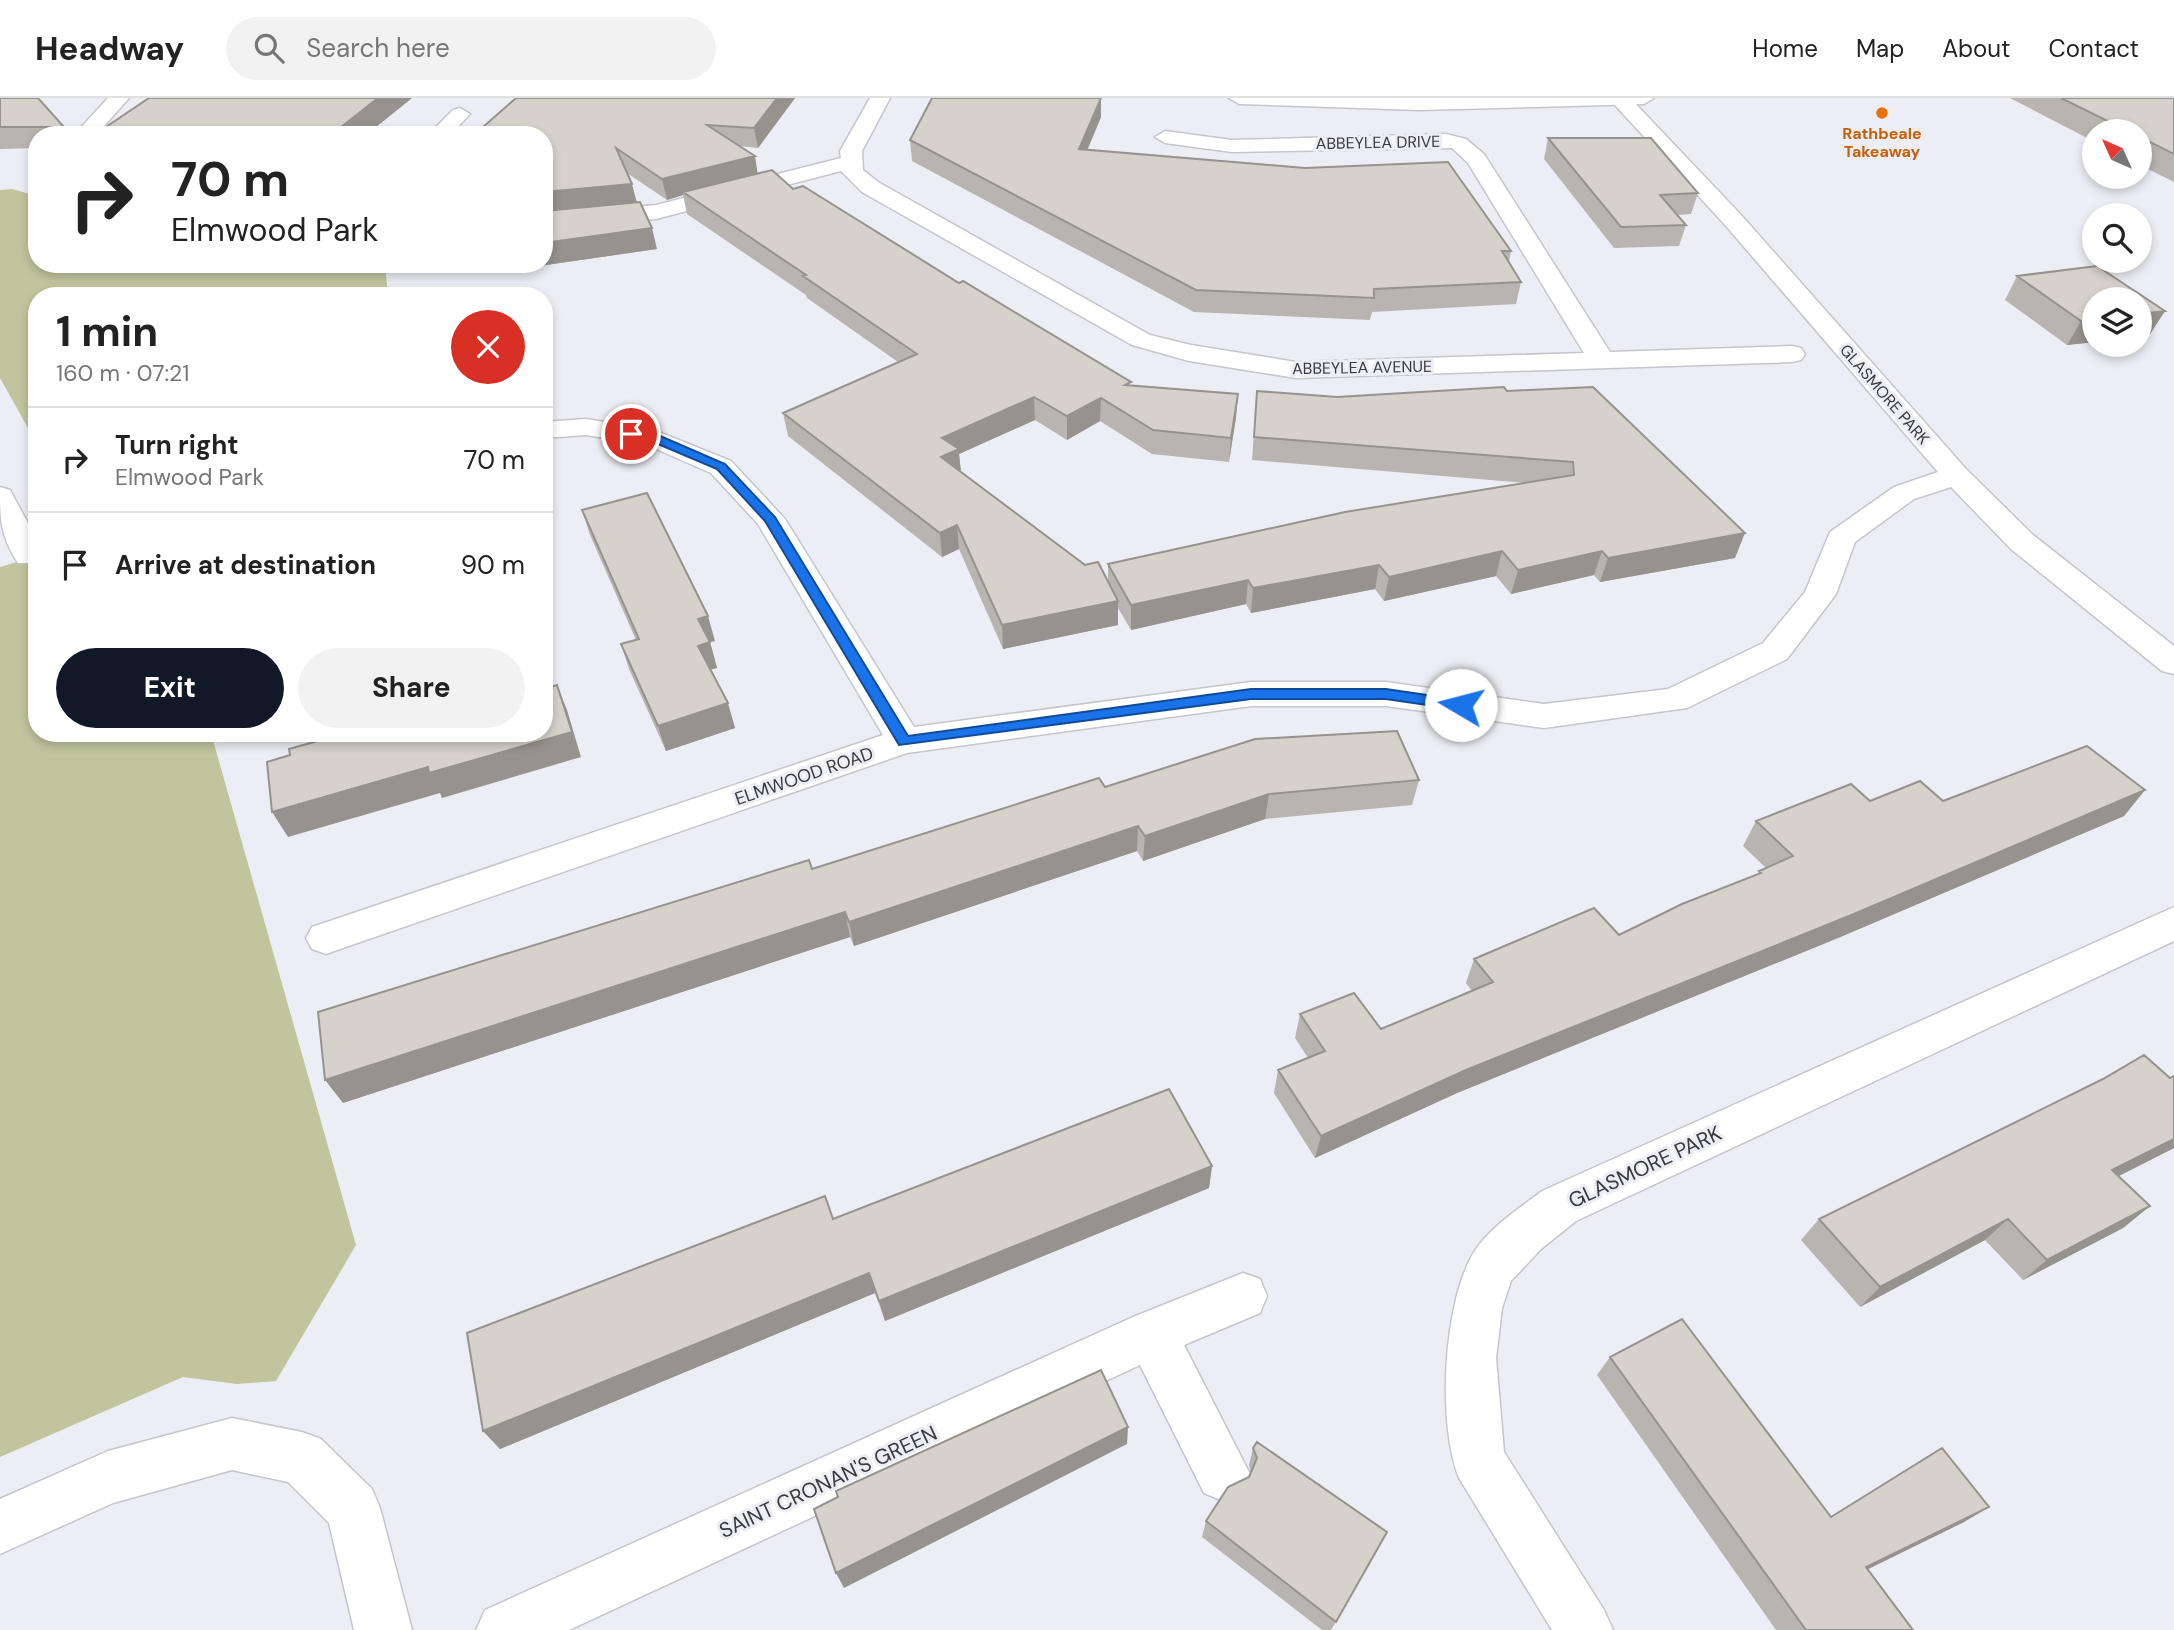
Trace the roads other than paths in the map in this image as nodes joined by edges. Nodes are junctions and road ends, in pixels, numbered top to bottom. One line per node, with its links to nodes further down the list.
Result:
1 (119, 98): 6 (street)
2 (880, 98): 9 (street)
3 (1239, 98): 4 (street)
4 (1632, 99): 14 (street, GLASMORE PARK)
5 (460, 114): 7 (street)
6 (93, 126)
7 (447, 126)
8 (1165, 137): 12 (street, ABBEYLEA DRIVE)
9 (850, 162): 10 (street); 12 (street, ABBEYLEA AVENUE)
10 (553, 222)
11 (1792, 355): 12 (street, ABBEYLEA AVENUE)
12 (1601, 359)
13 (553, 429): 18 (street)
14 (1956, 475): 17 (street, GLASMORE PARK); 18 (street, ELMWOOD ROAD)
15 (0, 496): 16 (street)
16 (22, 558)
17 (2174, 663)
18 (904, 741): 20 (street, ELMWOOD ROAD)
19 (2174, 923): 27 (street, GLASMORE PARK)
20 (326, 938)
21 (1243, 1296): 22 (street, SAINT CRONAN'S GREEN)
22 (1151, 1334): 23 (street); 26 (street, SAINT CRONAN'S GREEN)
23 (1223, 1474)
24 (0, 1527): 25 (street)
25 (383, 1630)
26 (505, 1630)
27 (1584, 1630)

